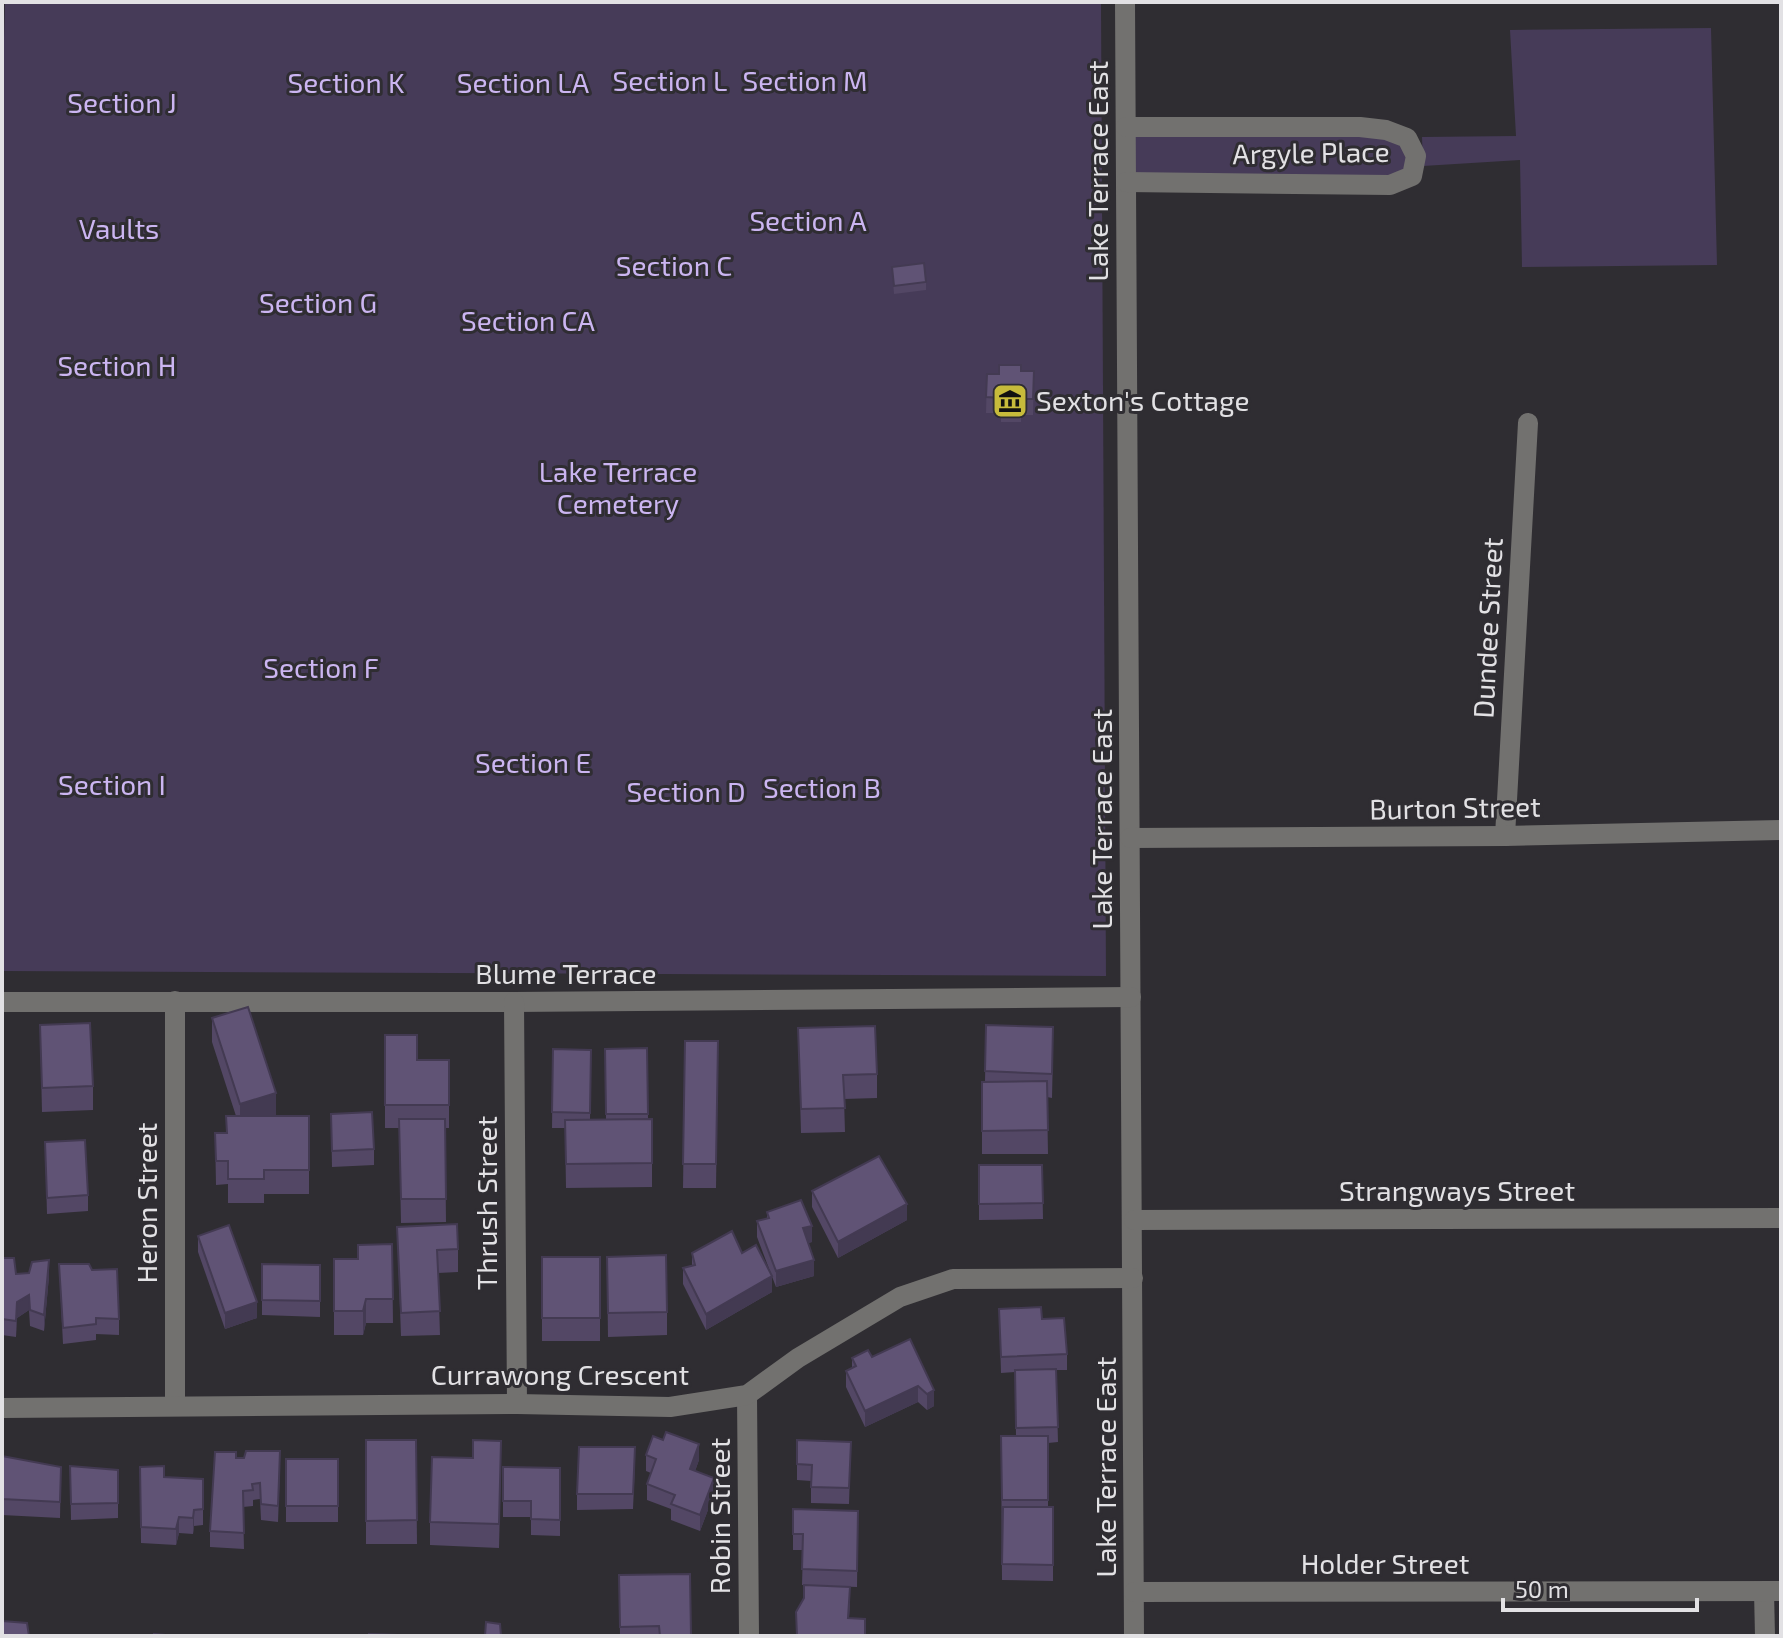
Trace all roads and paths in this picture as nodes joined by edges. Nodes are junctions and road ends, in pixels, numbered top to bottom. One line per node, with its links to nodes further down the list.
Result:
1 (1125, 2): 2 (street, Lake Terrace East)
2 (1126, 127): 3 (street, Lake Terrace East); 3 (street, Argyle Place)
3 (1126, 182): 7 (street, Lake Terrace East)
4 (1528, 423): 6 (street, Dundee Street)
5 (1781, 830): 6 (street, Burton Street)
6 (1505, 836): 7 (street, Burton Street)
7 (1130, 838): 8 (street, Lake Terrace East)
8 (1131, 997): 11 (street, Blume Terrace); 13 (street, Lake Terrace East)
9 (175, 1001): 10 (street, Blume Terrace); 11 (street, Blume Terrace); 17 (street, Heron Street)
10 (2, 1002)
11 (514, 1002): 16 (street, Thrush Street)
12 (1781, 1218): 13 (street, Strangways Street)
13 (1134, 1220): 14 (street, Lake Terrace East)
14 (1133, 1278): 15 (street, Currawong Crescent); 20 (street, Lake Terrace East)
15 (747, 1395): 16 (street, Currawong Crescent); 21 (street, Robin Street)
16 (517, 1404): 17 (street, Currawong Crescent)
17 (175, 1405): 18 (street, Currawong Crescent)
18 (2, 1408)
19 (1773, 1591): 20 (street, Holder Street); 23 (street)
20 (1134, 1592): 22 (street, Lake Terrace East)
21 (749, 1636)
22 (1134, 1636)
23 (1765, 1636)

